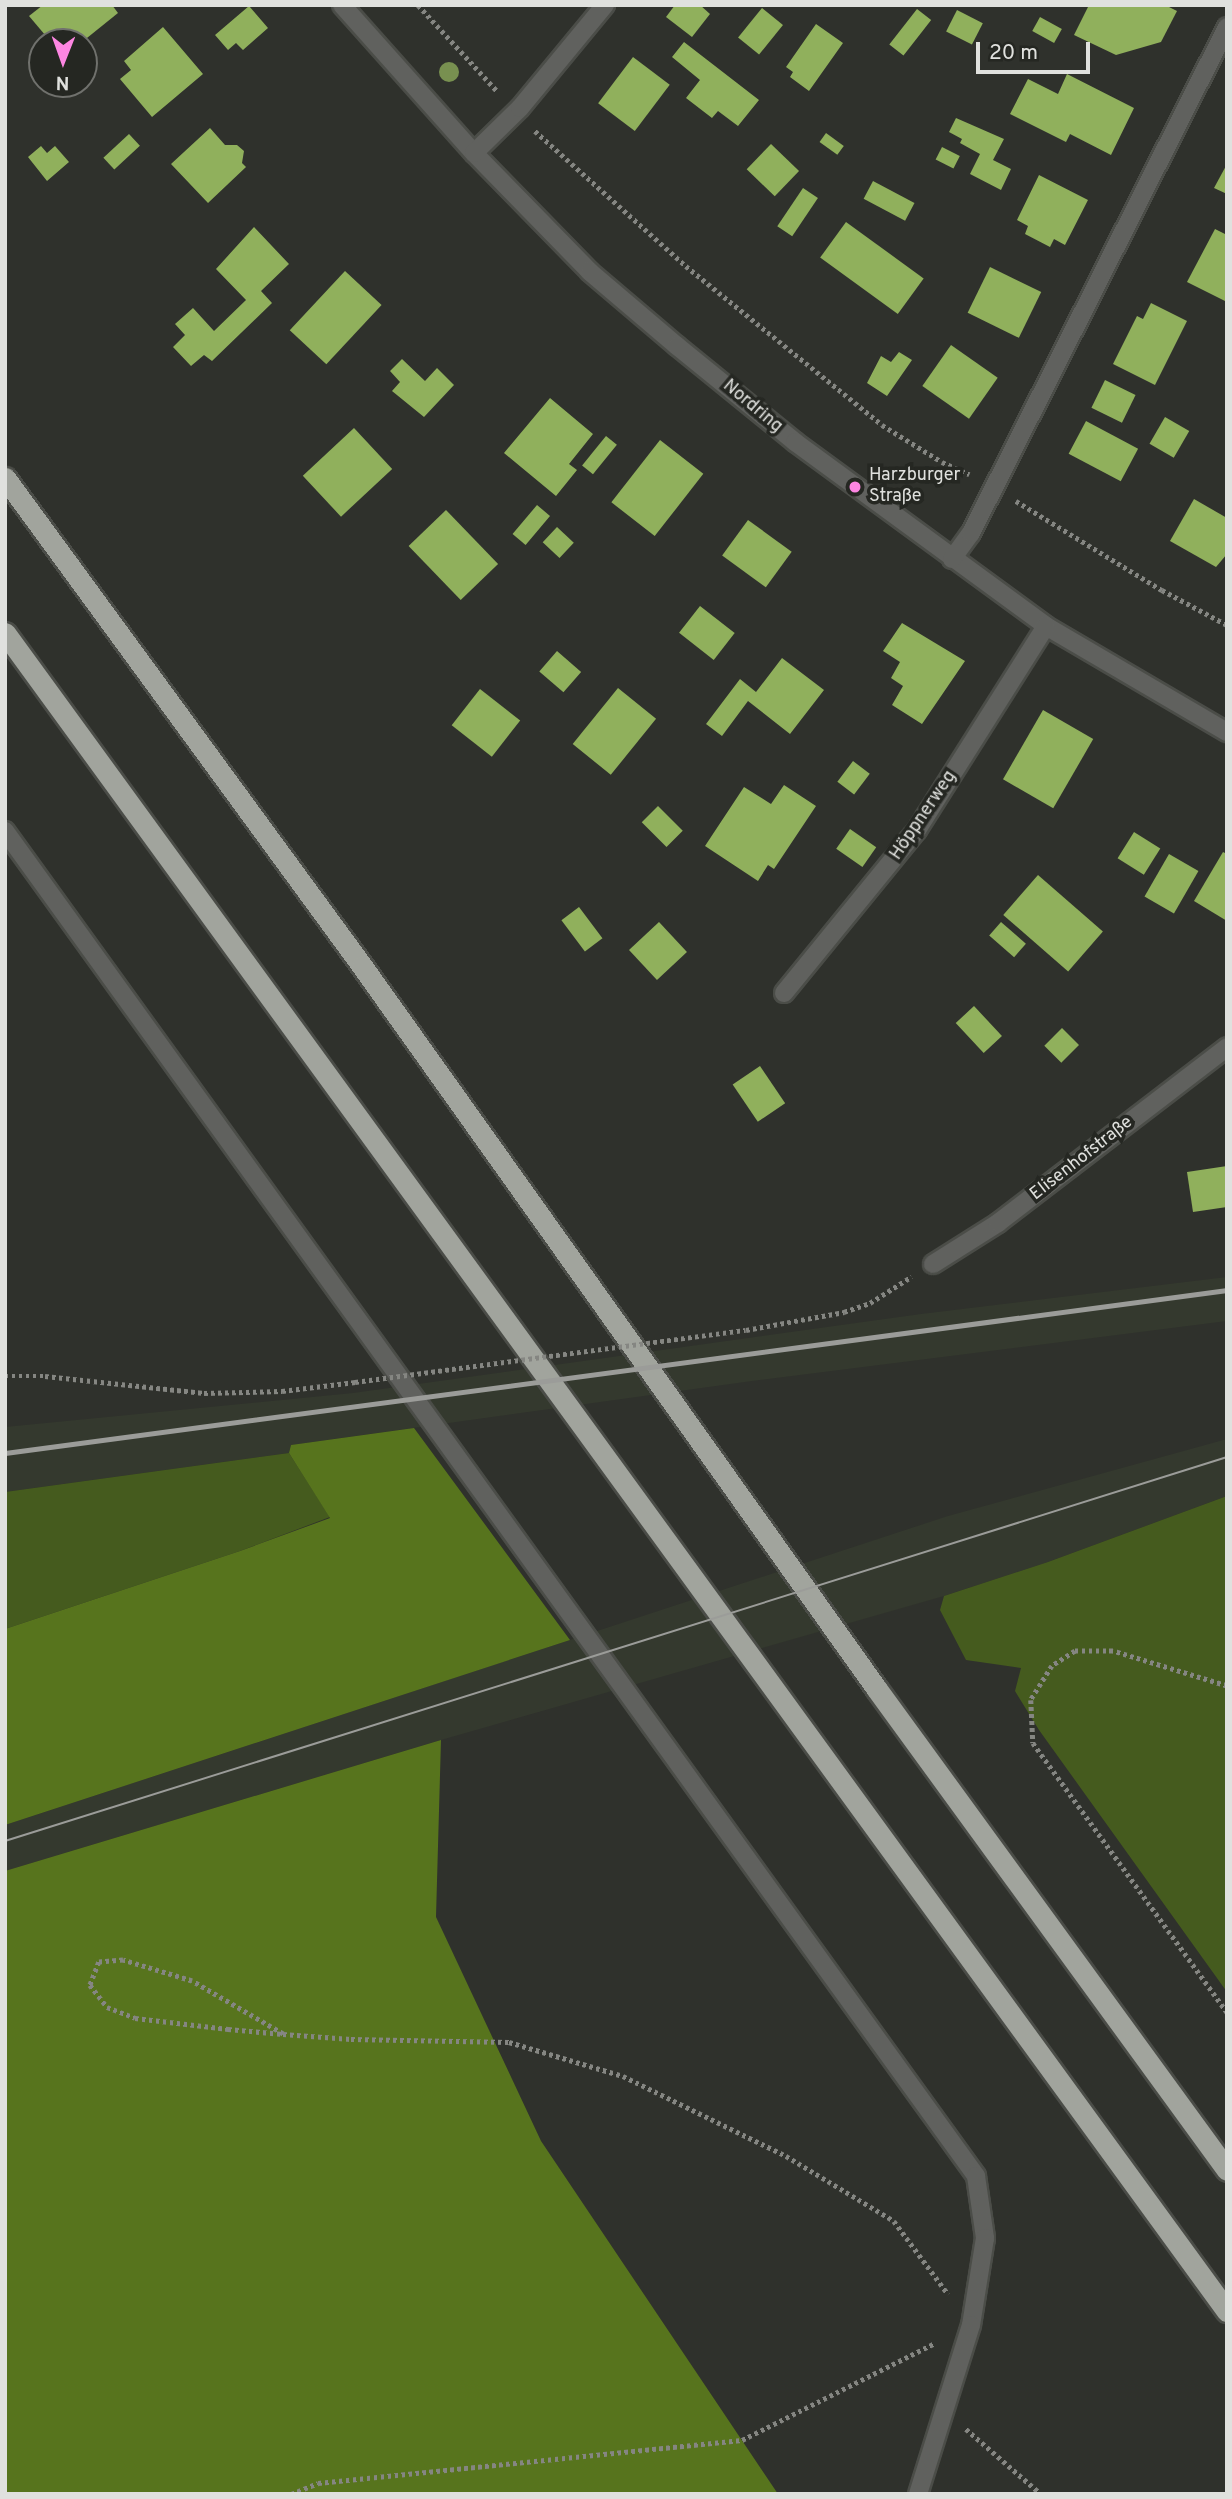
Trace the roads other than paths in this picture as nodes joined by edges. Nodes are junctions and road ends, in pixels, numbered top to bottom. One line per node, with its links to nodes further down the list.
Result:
1 (342, 5): 4 (street, Nordring)
2 (605, 5): 4 (street)
3 (1227, 26): 6 (street)
4 (474, 153): 6 (street, Nordring)
5 (5, 478): 14 (highway)
6 (952, 559): 7 (street, Nordring)
7 (1046, 626): 9 (street, Nordring); 11 (street, Höppnerweg)
8 (5, 634): 15 (highway)
9 (1227, 732)
10 (5, 831): 16 (street)
11 (784, 993)
12 (1227, 1047): 13 (street, Elisenhofstraße)
13 (933, 1264)
14 (1227, 2170)
15 (1227, 2311)
16 (918, 2494)

